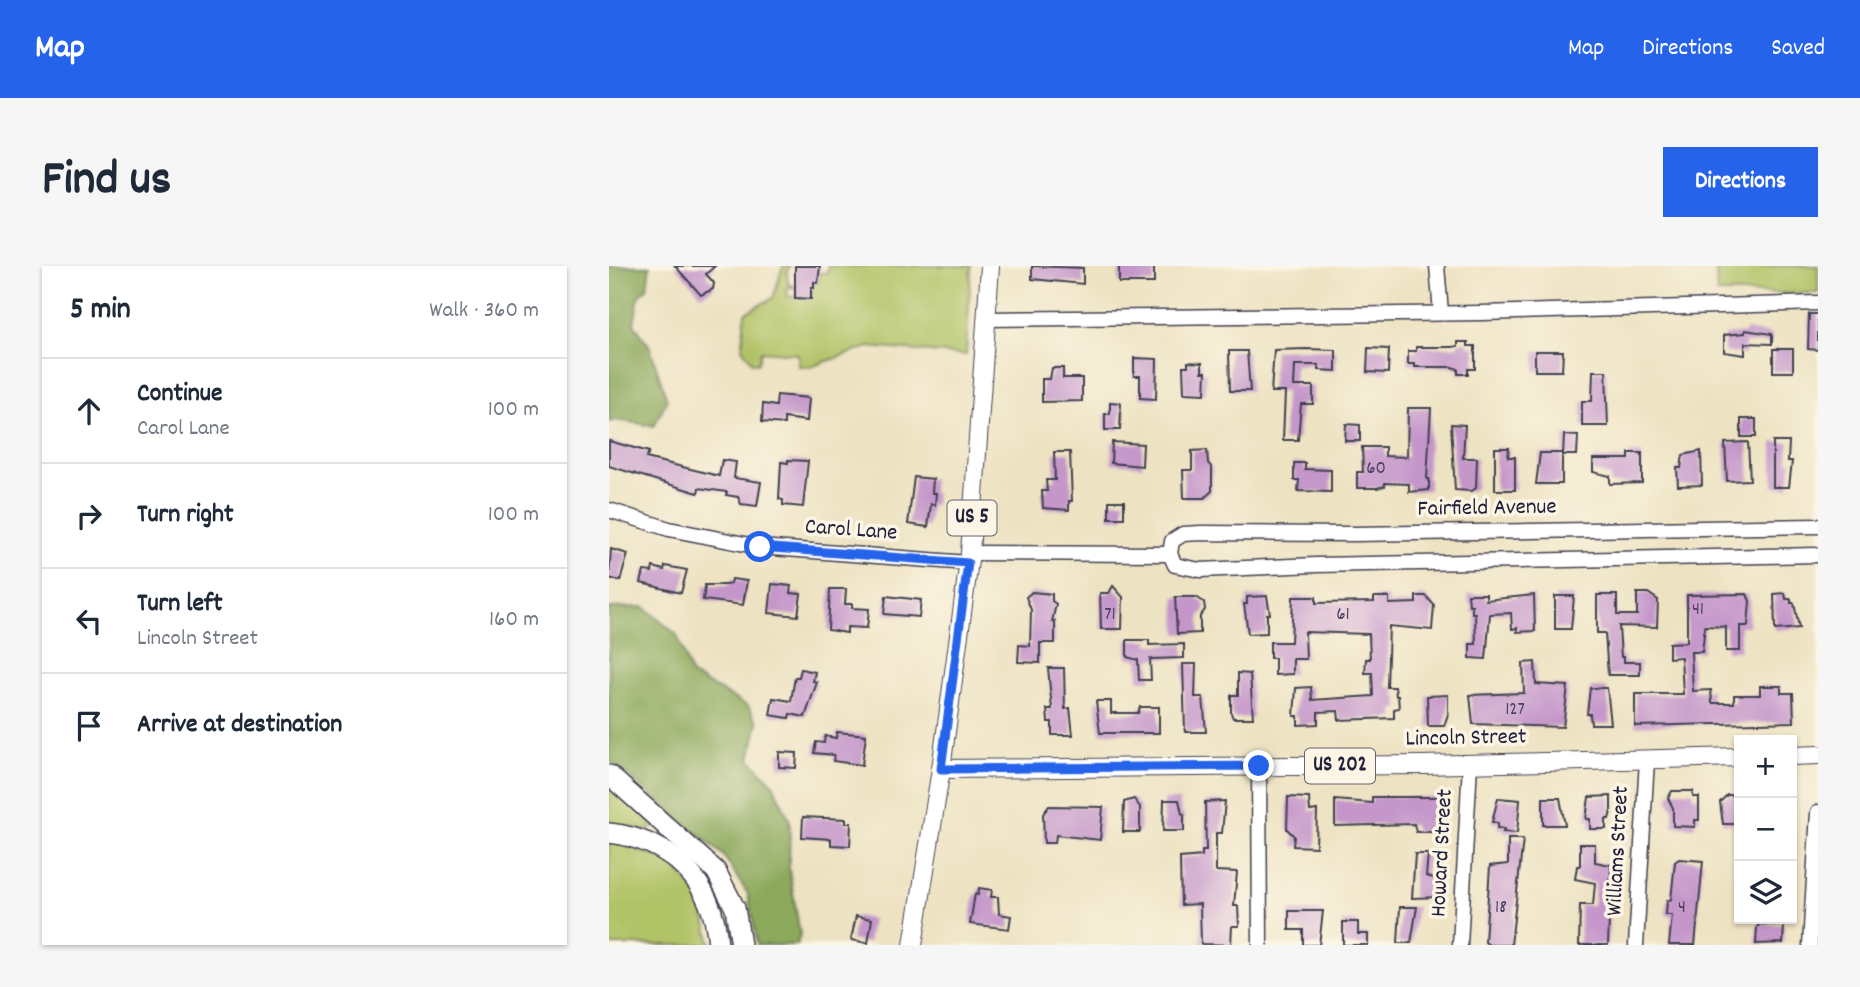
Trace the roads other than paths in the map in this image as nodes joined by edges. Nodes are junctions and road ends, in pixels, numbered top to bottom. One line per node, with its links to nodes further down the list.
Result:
1 (990, 266): 5 (main road, US 5)
2 (1437, 266): 4 (street)
3 (1818, 303): 4 (street)
4 (1441, 313): 5 (street)
5 (987, 318): 10 (main road, US 5)
6 (609, 510): 10 (street, Carol Lane)
7 (1818, 526): 8 (street, Fairfield Avenue)
8 (1170, 554): 9 (street); 10 (street)
9 (1818, 555)
10 (969, 558): 17 (main road, US 5)
11 (1818, 755): 12 (main road)
12 (1797, 756)
13 (1734, 757): 14 (main road, Lincoln Street / US 202)
14 (1647, 760): 15 (main road, Lincoln Street / US 202); 26 (street, Williams Street)
15 (1471, 764): 16 (main road, Lincoln Street / US 202); 25 (street, Howard Street)
16 (1259, 766): 17 (main road, Lincoln Street / US 202); 24 (street)
17 (941, 769): 23 (main road, US 5)
18 (609, 775): 22 (highway)
19 (1818, 812): 27 (street)
20 (609, 833): 21 (highway)
21 (718, 945)
22 (741, 945)
23 (913, 945)
24 (1260, 945)
25 (1460, 945)
26 (1636, 945)
27 (1810, 945)

